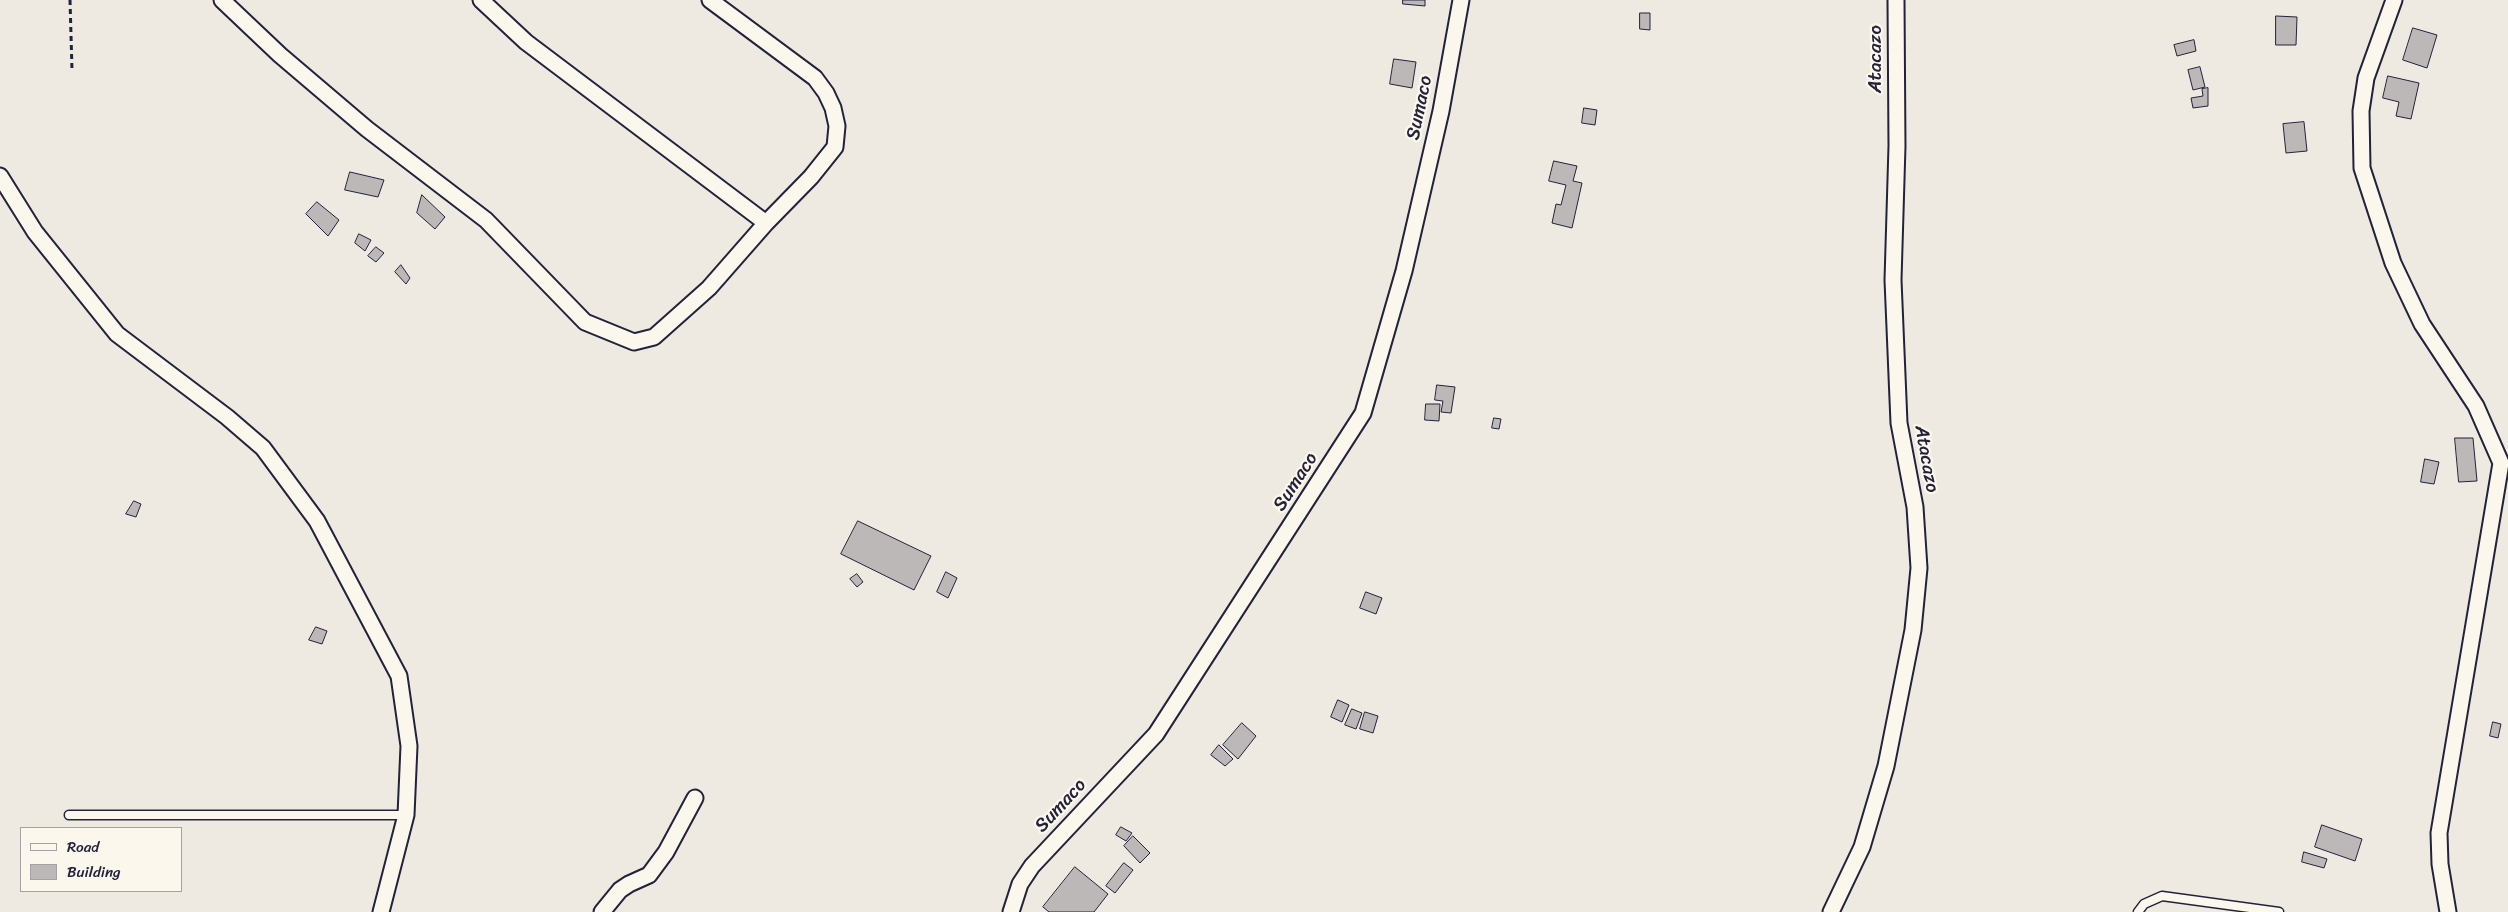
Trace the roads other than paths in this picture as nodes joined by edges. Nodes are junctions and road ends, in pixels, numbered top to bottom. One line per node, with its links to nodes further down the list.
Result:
1 (222, 0): 8 (street)
2 (480, 0): 8 (street)
3 (710, 0): 8 (street)
4 (1461, 0): 15 (street, Sumaco)
5 (1896, 0): 16 (street, Atacazo)
6 (2394, 0): 9 (street)
7 (0, 176): 12 (street)
8 (766, 223)
9 (2505, 466): 19 (street)
10 (695, 798): 14 (street)
11 (69, 815): 12 (lane)
12 (406, 815): 13 (street)
13 (380, 912)
14 (602, 912)
15 (1011, 912)
16 (1831, 912)
17 (2138, 912): 18 (lane)
18 (2279, 912)
19 (2448, 912)

